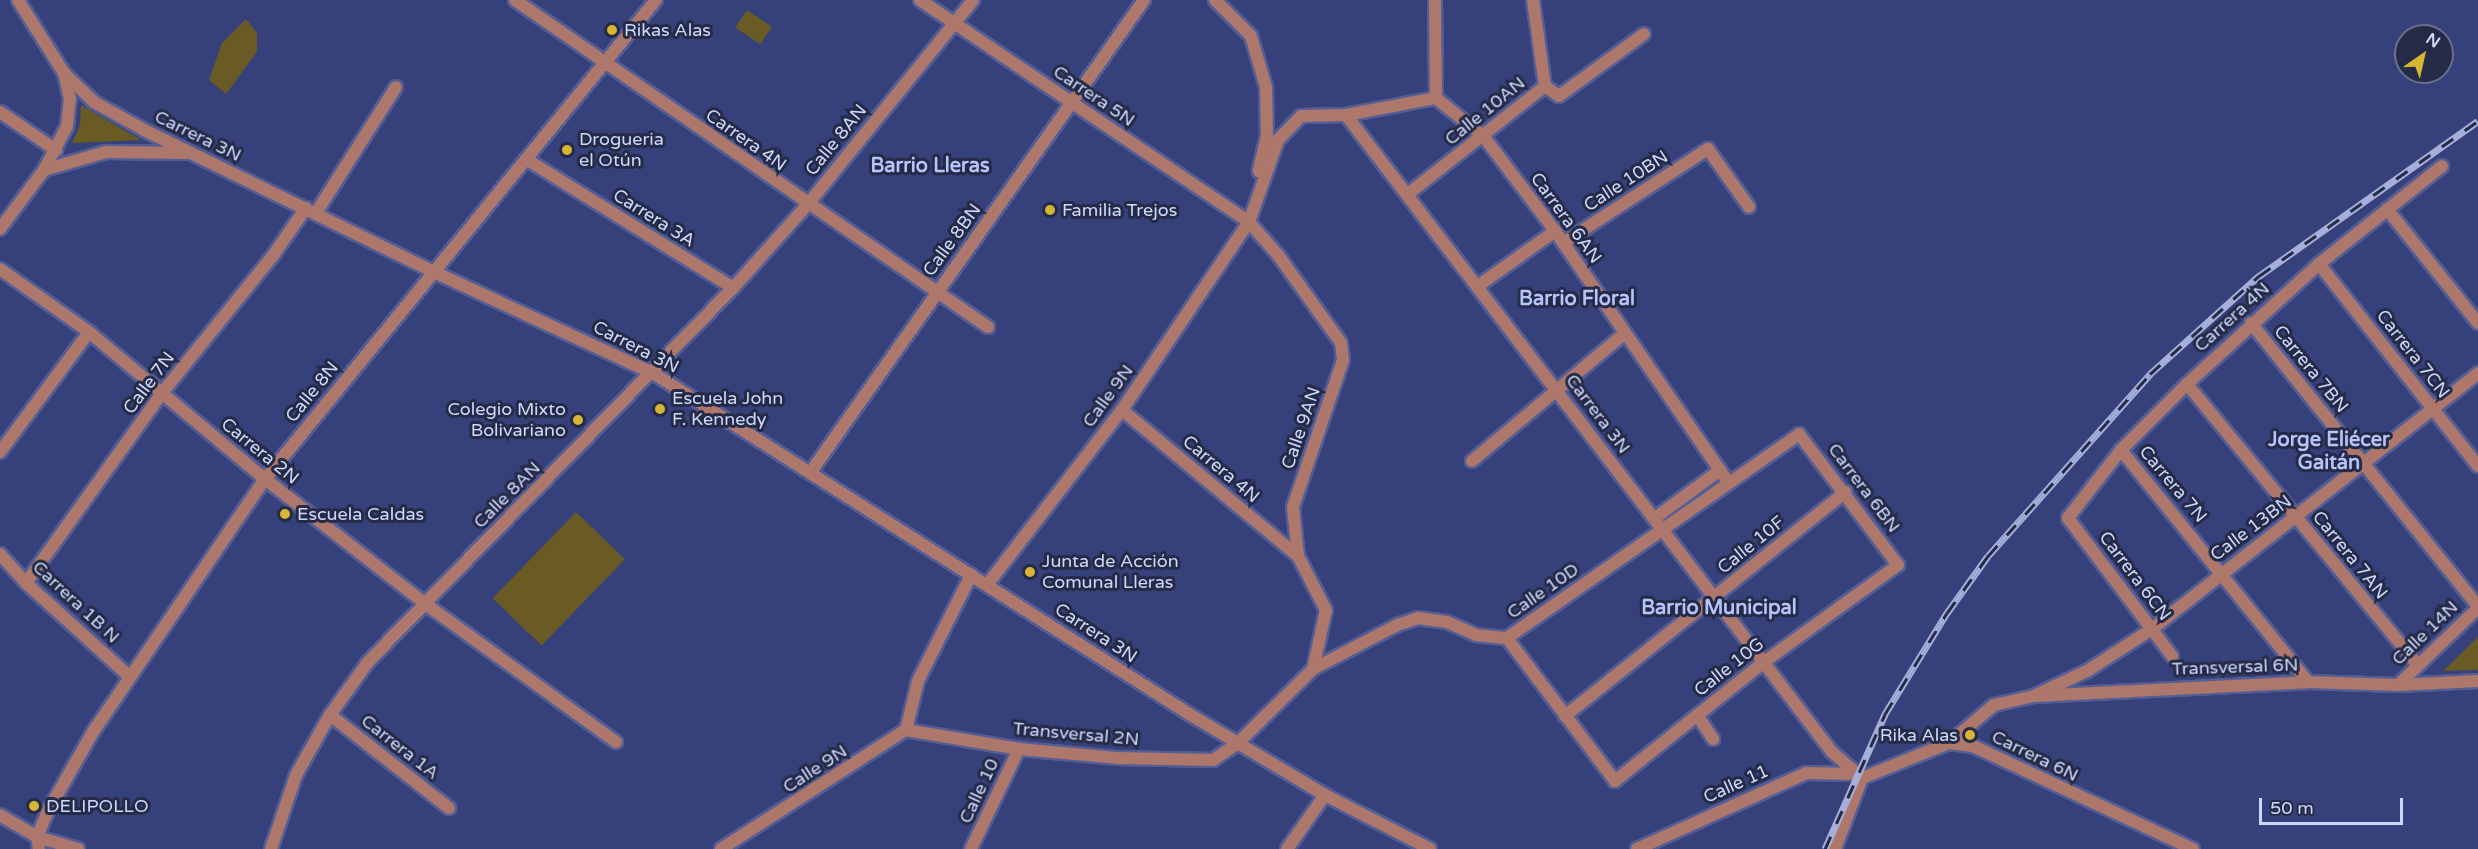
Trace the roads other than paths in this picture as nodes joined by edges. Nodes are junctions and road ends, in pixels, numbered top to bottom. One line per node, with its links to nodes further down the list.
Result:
1 (18, 0): 14 (street, Carrera 3N)
2 (515, 0): 13 (street, Carrera 4N)
3 (656, 0): 13 (street, Calle 8N)
4 (920, 0): 11 (street, Carrera 5N)
5 (973, 0): 11 (street, Calle 8AN)
6 (1144, 0): 18 (street, Calle 8BN)
7 (1215, 0): 32 (street)
8 (1435, 0): 17 (street)
9 (1533, 0): 10 (street); 15 (street)
10 (1541, 0)
11 (954, 23): 18 (street, Carrera 5N); 28 (street, Calle 8AN)
12 (1644, 34): 15 (street, Calle 10AN)
13 (604, 64): 24 (street, Calle 8N); 28 (street, Carrera 4N)
14 (64, 73): 22 (street); 23 (street, Carrera 3N)
15 (1545, 86): 21 (street, Calle 10AN)
16 (396, 87): 31 (street, Calle 7N)
17 (1436, 98): 20 (street); 21 (street, Carrera 6AN)
18 (1073, 103): 32 (street, Carrera 5N); 41 (street, Calle 8BN)
19 (0, 112): 22 (street)
20 (1346, 115): 27 (street, Carrera 3N); 32 (street)
21 (1484, 137): 27 (street, Calle 10AN); 34 (street, Carrera 6AN)
22 (56, 150): 26 (street)
23 (195, 154): 26 (street); 31 (street, Carrera 3N)
24 (526, 159): 38 (street, Calle 8N); 40 (street, Carrera 3A)
25 (2442, 166): 30 (street, Carrera 4N)
26 (44, 170): 33 (street)
27 (1408, 194): 39 (street, Carrera 3N)
28 (808, 204): 40 (street, Calle 8AN); 41 (street, Carrera 4N)
29 (1749, 207): 35 (street, Calle 10BN)
30 (2387, 209): 36 (street, Carrera 4N); 43 (street)
31 (311, 210): 38 (street, Carrera 3N); 51 (street, Calle 7N)
32 (1249, 222): 53 (street, Calle 9N); 70 (street, Calle 9AN)
33 (0, 229)
34 (1555, 231): 35 (street, Carrera 6AN); 39 (street)
35 (1563, 243): 46 (street, Carrera 6AN)
36 (2319, 264): 42 (street, Carrera 4N); 52 (street, Carrera 7CN)
37 (0, 269): 45 (street, Carrera 2N)
38 (432, 271): 47 (street, Carrera 3N); 62 (street, Calle 8N)
39 (1478, 286): 50 (street, Carrera 3N)
40 (733, 288): 47 (street, Calle 8AN)
41 (935, 293): 44 (street, Carrera 4N); 61 (street, Calle 8BN)
42 (2252, 323): 49 (street, Carrera 4N); 58 (street, Carrera 7BN)
43 (2478, 323)
44 (988, 327)
45 (89, 332): 51 (street, Carrera 2N); 56 (street)
46 (1625, 333): 50 (street); 60 (street, Carrera 6AN)
47 (653, 373): 61 (street, Carrera 3N); 77 (street, Calle 8AN)
48 (2478, 373): 52 (street, Calle 13BN)
49 (2187, 384): 55 (street, Carrera 4N); 65 (street, Carrera 7AN)
50 (1558, 391): 57 (street); 66 (street, Carrera 3N)
51 (162, 393): 62 (street, Carrera 2N); 74 (street, Calle 7N)
52 (2431, 407): 58 (street, Calle 13BN); 59 (street, Carrera 7CN)
53 (1122, 410): 70 (street, Carrera 4N); 75 (street, Calle 9N)
54 (1799, 434): 63 (street, Calle 10D); 64 (street, Carrera 6BN)
55 (2121, 450): 67 (street, Carrera 4N); 72 (street, Carrera 7N)
56 (0, 452)
57 (1472, 461)
58 (2364, 463): 65 (street, Calle 13BN); 78 (street, Carrera 7BN)
59 (2478, 466)
60 (1720, 470): 63 (street, Carrera 6AN); 66 (street)
61 (810, 473): 73 (street, Carrera 3N)
62 (265, 479): 77 (street, Carrera 2N); 85 (street, Calle 8N)
63 (1729, 483): 68 (street, Calle 10D)
64 (1846, 492): 71 (street, Carrera 6BN); 76 (street, Calle 10F)
65 (2296, 517): 72 (street, Calle 13BN); 83 (street, Carrera 7AN)
66 (1655, 518): 68 (street, Carrera 3N)
67 (2068, 518): 79 (street, Carrera 6CN)
68 (1663, 529): 76 (street, Carrera 3N); 80 (street, Calle 10D)
69 (0, 554): 74 (street, Carrera 1B N)
70 (1298, 556): 84 (street, Calle 9AN)
71 (1898, 565): 82 (street, Calle 10G)
72 (2223, 572): 79 (street, Calle 13BN); 87 (street, Carrera 7N)
73 (971, 575): 75 (street, Carrera 3N); 93 (street)
74 (26, 583): 85 (street, Carrera 1B N)
75 (987, 585): 96 (street, Carrera 3N)
76 (1715, 597): 82 (street, Carrera 3N); 92 (street, Calle 10F)
77 (424, 603): 90 (street, Calle 8AN); 95 (street, Carrera 2N)
78 (2478, 607): 83 (street, Calle 14N)
79 (2152, 629): 81 (street, Carrera 6CN); 89 (street, Calle 13BN)
80 (1507, 638): 84 (street, Calle 10D); 92 (street)
81 (2172, 656)
82 (1764, 662): 91 (street, Calle 10G); 99 (street, Carrera 3N)
83 (2418, 665): 88 (street, Calle 14N)
84 (1313, 669): 96 (street, Calle 10D)
85 (129, 676): 103 (street, Calle 8N)
86 (2478, 681): 88 (street, Transversal 6N)
87 (2308, 682): 88 (street, Transversal 6N); 89 (street, Transversal 6N)
88 (2398, 685)
89 (2034, 696): 97 (street, Transversal 6N)
90 (330, 715): 101 (street, Carrera 1A); 105 (street, Calle 8AN)
91 (1697, 715): 92 (street, Calle 10G); 94 (street)
92 (1565, 716)
93 (906, 730): 98 (street, Transversal 2N); 106 (street, Calle 9N)
94 (1713, 739)
95 (616, 742)
96 (1238, 743): 98 (street, Transversal 2N); 100 (street, Carrera 3N)
97 (1948, 743): 99 (street); 112 (street, Carrera 6N)
98 (1019, 749): 107 (street, Calle 10)
99 (1859, 776): 110 (street, Calle 11); 111 (street)
100 (1325, 795): 108 (street); 109 (street, Carrera 3N)
101 (449, 808)
102 (0, 815): 103 (street)
103 (38, 843): 104 (street)
104 (78, 849)
105 (271, 849)
106 (721, 849)
107 (971, 849)
108 (1287, 849)
109 (1430, 849)
110 (1637, 849)
111 (1835, 849)
112 (2193, 849)

